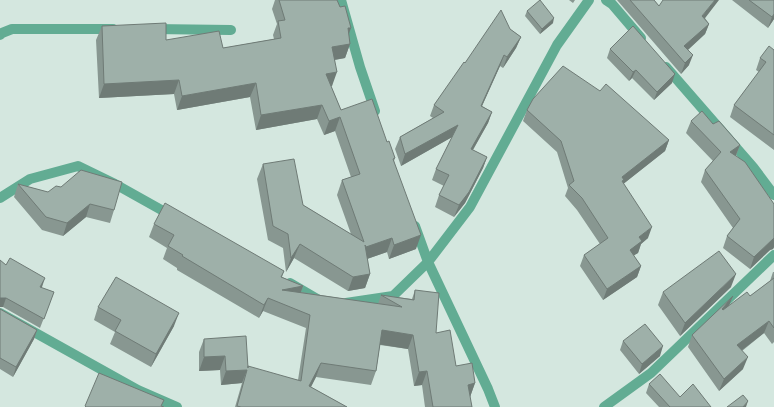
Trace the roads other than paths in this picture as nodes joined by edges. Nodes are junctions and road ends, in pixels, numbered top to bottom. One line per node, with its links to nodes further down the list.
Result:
1 (342, 0): 10 (street)
2 (589, 0): 16 (street)
3 (606, 0): 8 (street)
4 (120, 29): 7 (street)
5 (144, 29): 6 (street)
6 (231, 30)
7 (0, 35)
8 (647, 45)
9 (657, 57): 11 (street)
10 (379, 122)
11 (774, 195)
12 (0, 198): 14 (street)
13 (412, 217): 16 (street)
14 (184, 223)
15 (774, 255): 21 (street)
16 (428, 262): 17 (street); 20 (street)
17 (281, 277)
18 (0, 314): 19 (street)
19 (176, 407)
20 (495, 407)
21 (604, 407)

